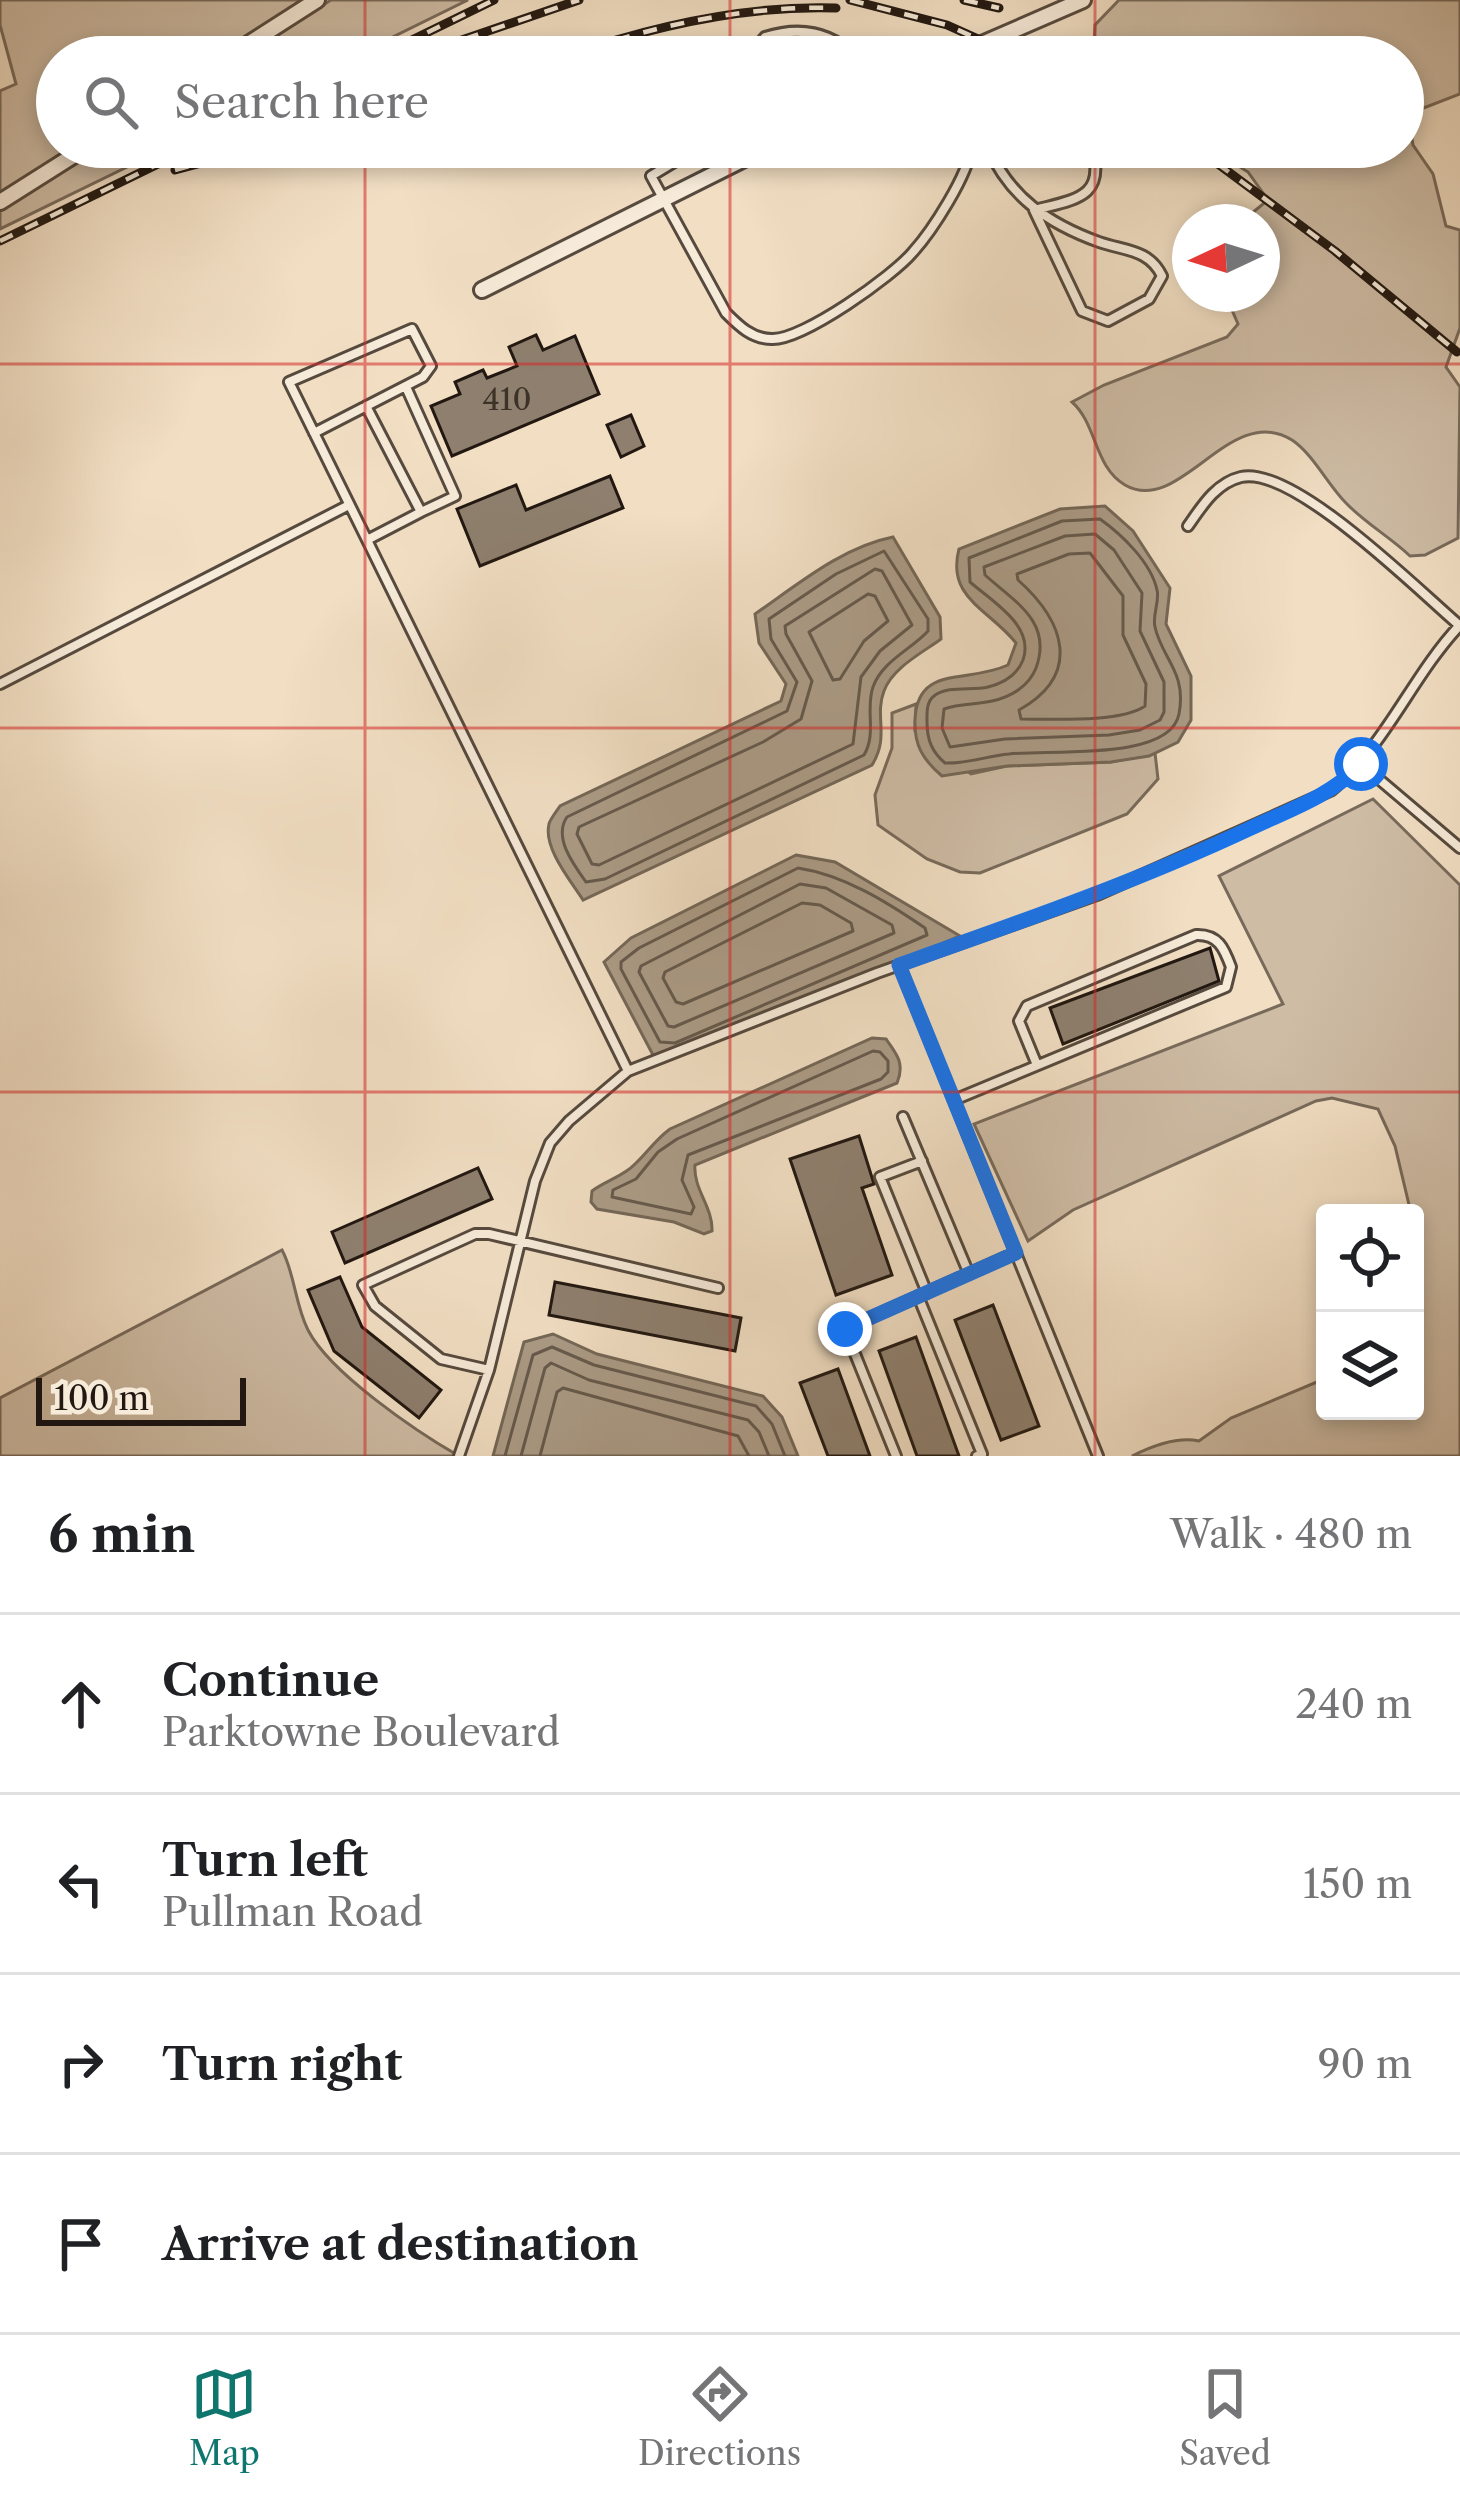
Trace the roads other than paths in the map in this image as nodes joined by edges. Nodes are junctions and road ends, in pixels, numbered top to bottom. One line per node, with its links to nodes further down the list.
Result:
1 (317, 0): 3 (street)
2 (1082, 1): 6 (street)
3 (261, 36)
4 (773, 36): 5 (lane)
5 (825, 36)
6 (1001, 36)
7 (54, 168): 14 (street)
8 (664, 168): 13 (lane)
9 (726, 168): 13 (street)
10 (965, 168): 13 (lane)
11 (998, 168): 15 (lane)
12 (1098, 168): 15 (lane)
13 (663, 199): 16 (street)
14 (0, 202)
15 (1034, 210): 15 (lane)
16 (482, 290)
17 (406, 388): 18 (lane); 19 (lane); 21 (lane)
18 (367, 406): 19 (lane); 21 (lane)
19 (314, 433): 20 (lane)
20 (349, 505): 23 (lane); 25 (lane)
21 (421, 512): 23 (lane)
22 (1188, 526): 24 (lane)
23 (367, 540): 30 (lane)
24 (1460, 625): 26 (lane)
25 (0, 684)
26 (1361, 764): 27 (lane); 28 (lane)
27 (1460, 848)
28 (899, 965): 30 (lane); 31 (lane)
29 (1037, 1065): 29 (lane); 31 (lane)
30 (628, 1071): 34 (lane)
31 (954, 1100): 35 (lane)
32 (903, 1117): 33 (lane)
33 (922, 1160): 36 (lane); 38 (lane)
34 (521, 1240): 37 (lane); 39 (lane); 39 (lane)
35 (1016, 1253): 36 (lane); 40 (lane)
36 (970, 1274): 38 (lane)
37 (718, 1288)
38 (923, 1295): 42 (lane); 43 (lane)
39 (489, 1370): 41 (lane)
40 (1097, 1453)
41 (459, 1456)
42 (896, 1456)
43 (977, 1456)

